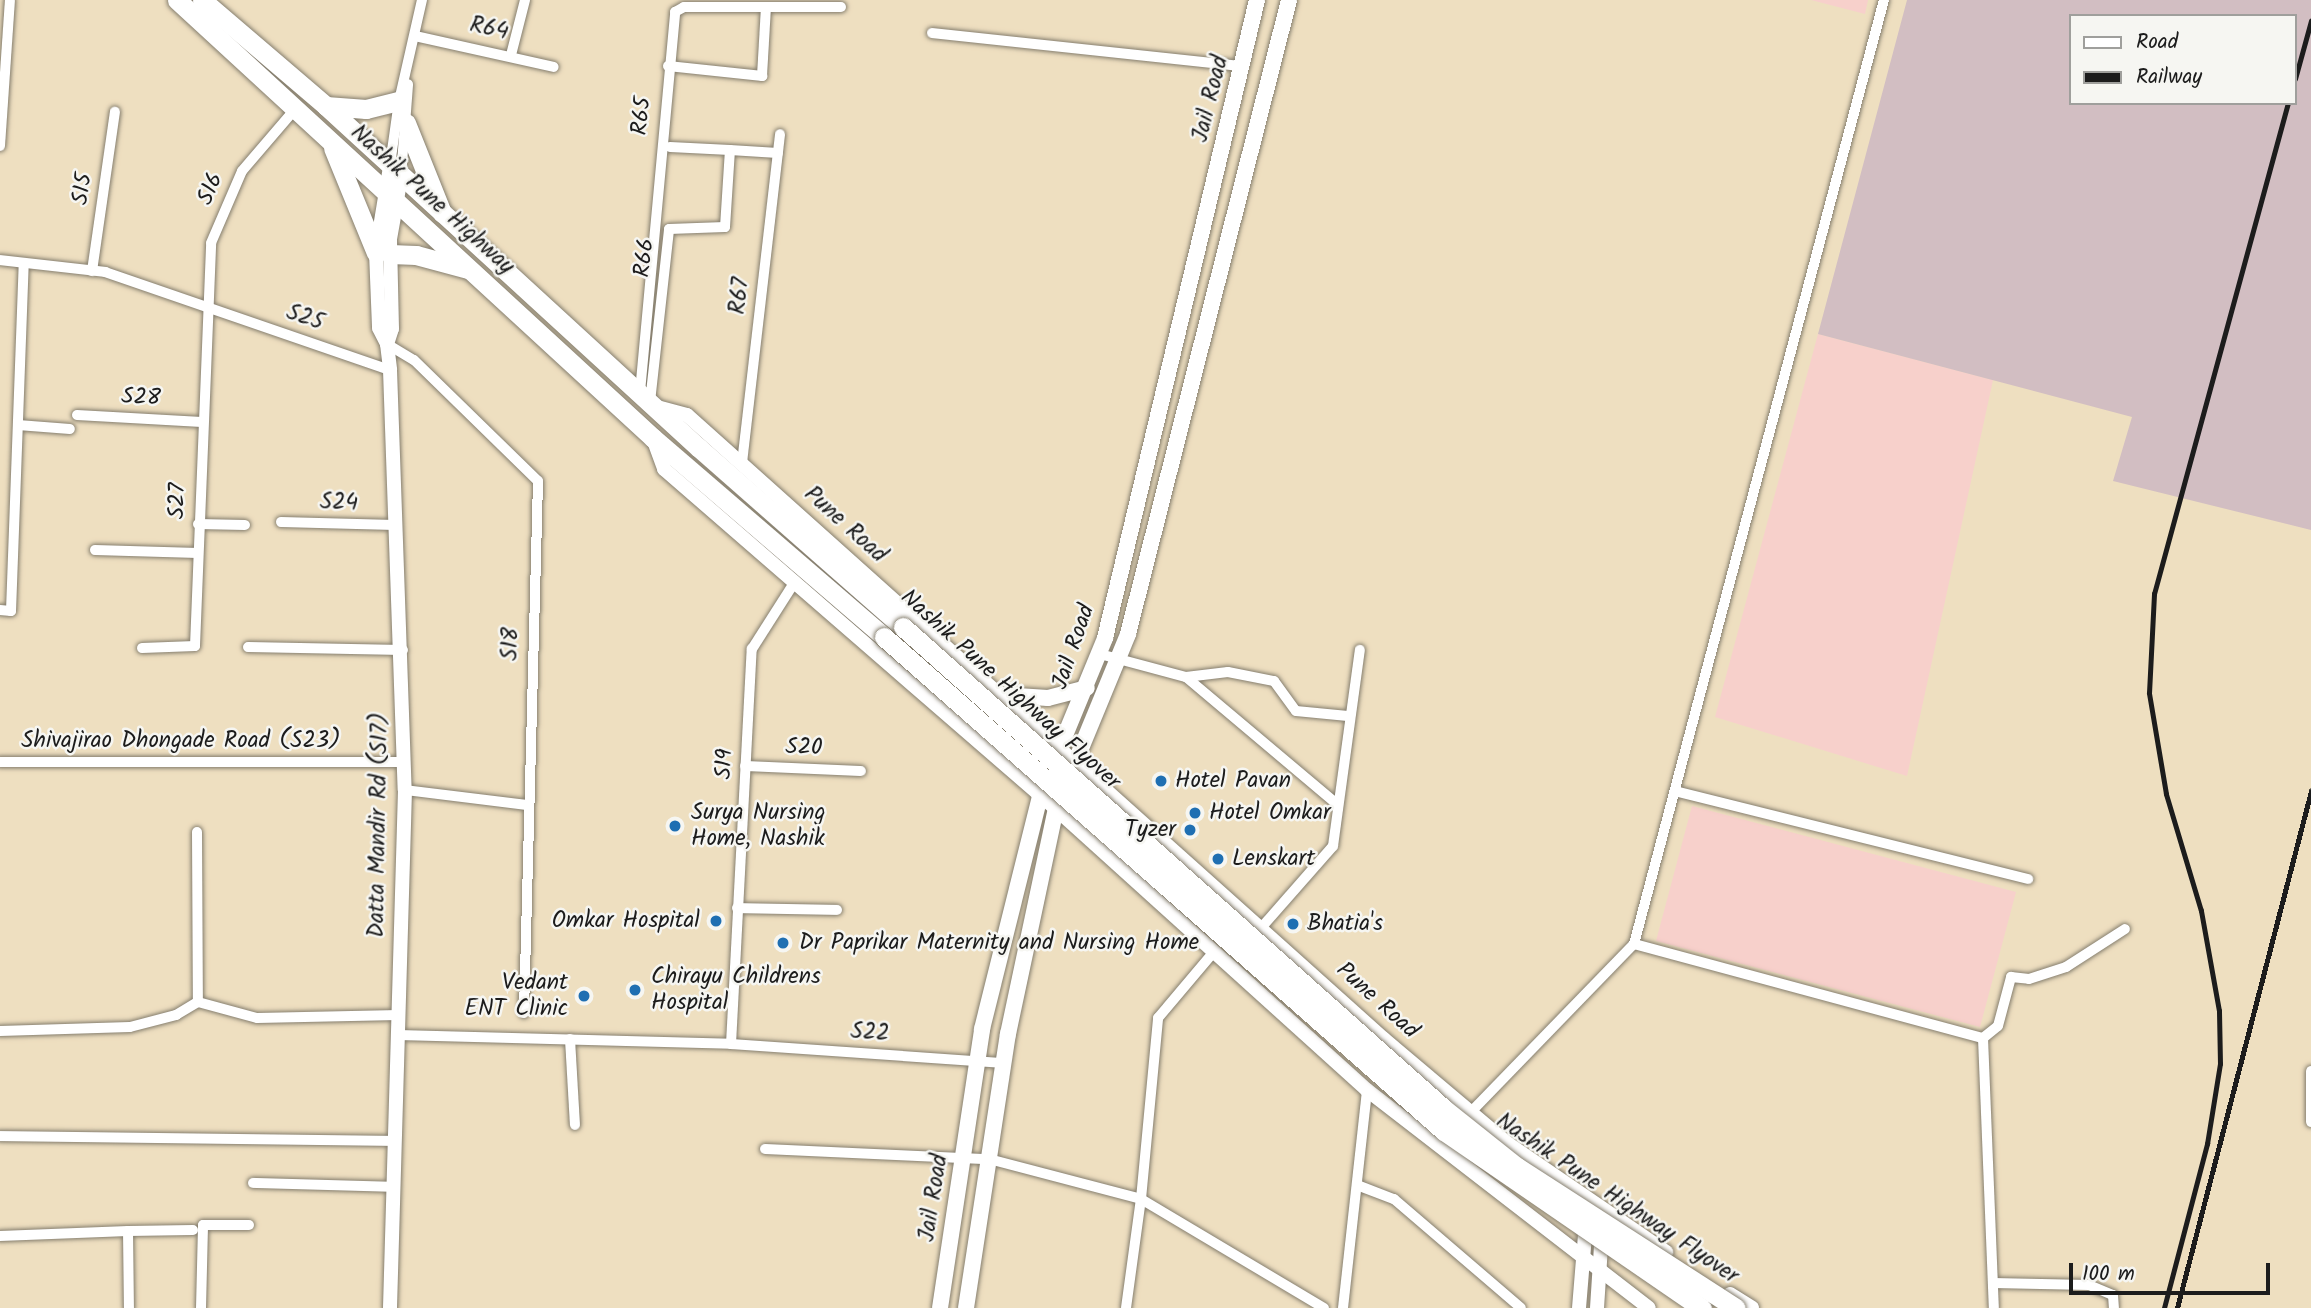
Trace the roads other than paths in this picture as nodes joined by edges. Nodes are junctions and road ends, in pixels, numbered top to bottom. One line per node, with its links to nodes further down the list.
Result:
1 (10, 0): 25 (street)
2 (177, 0): 20 (highway, Nashik Pune Highway)
3 (202, 0): 19 (highway, Nashik Pune Highway)
4 (422, 0): 12 (street)
5 (525, 0): 13 (street)
6 (1257, 0): 15 (main road, Jail Road)
7 (1289, 0): 62 (main road, Jail Road)
8 (1884, 0): 74 (street)
9 (766, 7): 10 (street, R65); 14 (street, R65); 14 (street)
10 (841, 7)
11 (932, 33): 15 (street)
12 (415, 36): 13 (street, R64); 17 (street)
13 (511, 55): 16 (street, R64)
14 (668, 66): 32 (street, R65)
15 (1242, 66): 61 (main road, Jail Road)
16 (554, 67)
17 (408, 78): 18 (street); 22 (street)
18 (399, 101): 19 (highway); 29 (street)
19 (326, 106): 29 (highway, Nashik Pune Highway)
20 (296, 108): 24 (highway, Nashik Pune Highway); 39 (street, S16)
21 (115, 112): 37 (street, S15)
22 (406, 123): 29 (street); 31 (highway)
23 (780, 134): 28 (street, R67)
24 (330, 141): 30 (highway, Nashik Pune Highway); 34 (highway)
25 (0, 146)
26 (670, 148): 27 (street)
27 (730, 150): 28 (street); 33 (street, R66)
28 (778, 153): 48 (street, R67)
29 (395, 172): 30 (main road, Datta Mandir Rd (S17)); 31 (highway, Nashik Pune Highway)
30 (390, 196): 34 (main road, Datta Mandir Rd (S17)); 38 (highway, Nashik Pune Highway)
31 (445, 219): 42 (highway, Nashik Pune Highway)
32 (653, 228): 33 (street); 42 (street, R65)
33 (669, 229): 42 (street, R66)
34 (383, 254): 38 (highway); 40 (main road, Datta Mandir Rd (S17))
35 (0, 260): 36 (street, S25)
36 (24, 263): 37 (street, S25); 45 (street)
37 (92, 271): 39 (street, S25)
38 (473, 271): 47 (highway, Nashik Pune Highway)
39 (206, 305): 41 (street, S25); 44 (street, S27)
40 (387, 344): 41 (main road, Datta Mandir Rd (S17)); 77 (street, S18)
41 (390, 370): 52 (main road, Datta Mandir Rd (S17))
42 (648, 400): 48 (main road, Pune Road); 133 (highway, Nashik Pune Highway Flyover, bridge)
43 (77, 415): 44 (street, S28)
44 (202, 422): 50 (street, S27)
45 (18, 425): 46 (street); 56 (street)
46 (70, 429)
47 (653, 438): 55 (main road); 132 (highway, Nashik Pune Highway Flyover, bridge)
48 (742, 463): 65 (main road, Pune Road)
49 (281, 522): 52 (street, S24)
50 (198, 524): 51 (street); 54 (street, S27)
51 (245, 524)
52 (395, 525): 59 (main road, Datta Mandir Rd (S17))
53 (95, 550): 54 (street)
54 (198, 553): 58 (street, S27)
55 (794, 583): 71 (street, S19); 75 (main road)
56 (0, 610)
57 (248, 647): 59 (street)
58 (142, 648)
59 (403, 650): 70 (main road, Datta Mandir Rd (S17))
60 (1360, 650): 66 (street)
61 (1100, 654): 62 (street); 64 (main road, Jail Road)
62 (1117, 670): 63 (street); 68 (main road, Jail Road)
63 (1186, 677): 66 (street); 76 (street)
64 (1087, 688): 65 (main road); 67 (main road, Jail Road)
65 (1002, 695): 67 (main road, Pune Road)
66 (1348, 716): 76 (street)
67 (1061, 745): 68 (main road, Pune Road); 75 (main road, Jail Road)
68 (1077, 760): 78 (main road, Jail Road); 83 (main road, Pune Road)
69 (0, 762): 70 (street, Shivajirao Dhongade Road (S23))
70 (404, 762): 73 (main road, Datta Mandir Rd (S17))
71 (746, 766): 72 (street, S20); 81 (street, S19)
72 (861, 771)
73 (405, 790): 77 (street); 89 (main road, Datta Mandir Rd (S17))
74 (1675, 791): 80 (street); 85 (street)
75 (1040, 796): 78 (main road); 95 (main road, Jail Road)
76 (1338, 804): 83 (street)
77 (527, 805): 88 (street, S18)
78 (1056, 809): 86 (main road); 96 (main road, Jail Road)
79 (197, 832): 87 (street)
80 (2028, 879)
81 (737, 908): 82 (street); 94 (street, S19)
82 (837, 910)
83 (1261, 928): 99 (main road, Pune Road)
84 (2125, 929): 92 (street)
85 (1634, 944): 92 (street); 99 (street)
86 (1213, 953): 98 (main road); 110 (street)
87 (198, 1002): 89 (street); 90 (street)
88 (524, 1013)
89 (398, 1015): 91 (main road, Datta Mandir Rd (S17))
90 (0, 1031)
91 (398, 1035): 93 (street, S22); 103 (main road, Datta Mandir Rd (S17))
92 (1983, 1038): 119 (street)
93 (570, 1040): 94 (street, S22); 101 (street)
94 (731, 1044): 95 (street, S22)
95 (978, 1061): 96 (street, S22); 105 (main road, Jail Road)
96 (1004, 1063): 106 (main road, Jail Road)
97 (2311, 1071): 100 (street)
98 (1367, 1090): 108 (street); 117 (main road)
99 (1471, 1112): 111 (main road, Pune Road)
100 (2311, 1122)
101 (575, 1125)
102 (0, 1136): 103 (street)
103 (395, 1141): 109 (main road, Datta Mandir Rd (S17))
104 (765, 1149): 105 (street)
105 (964, 1156): 106 (street); 123 (main road, Jail Road)
106 (989, 1159): 110 (street); 124 (main road, Jail Road)
107 (253, 1183): 109 (street)
108 (1357, 1185): 127 (street); 128 (street)
109 (394, 1186): 122 (main road, Datta Mandir Rd (S17))
110 (1141, 1199): 125 (street); 126 (street)
111 (1588, 1200): 112 (main road, Pune Road); 117 (main road)
112 (1604, 1209): 118 (main road); 134 (main road, Pune Road)
113 (248, 1224): 121 (street)
114 (193, 1230): 115 (street)
115 (128, 1231): 116 (street); 120 (street)
116 (0, 1236)
117 (1582, 1256): 118 (main road); 129 (main road)
118 (1598, 1268): 130 (main road); 131 (main road)
119 (1993, 1283): 135 (street); 136 (street)
120 (129, 1308)
121 (201, 1308)
122 (390, 1308)
123 (940, 1308)
124 (966, 1308)
125 (1126, 1308)
126 (1324, 1308)
127 (1343, 1308)
128 (1521, 1308)
129 (1579, 1308)
130 (1597, 1308)
131 (1649, 1308)
132 (1702, 1308)
133 (1736, 1308)
134 (1752, 1308)
135 (1994, 1308)
136 (2113, 1308)

